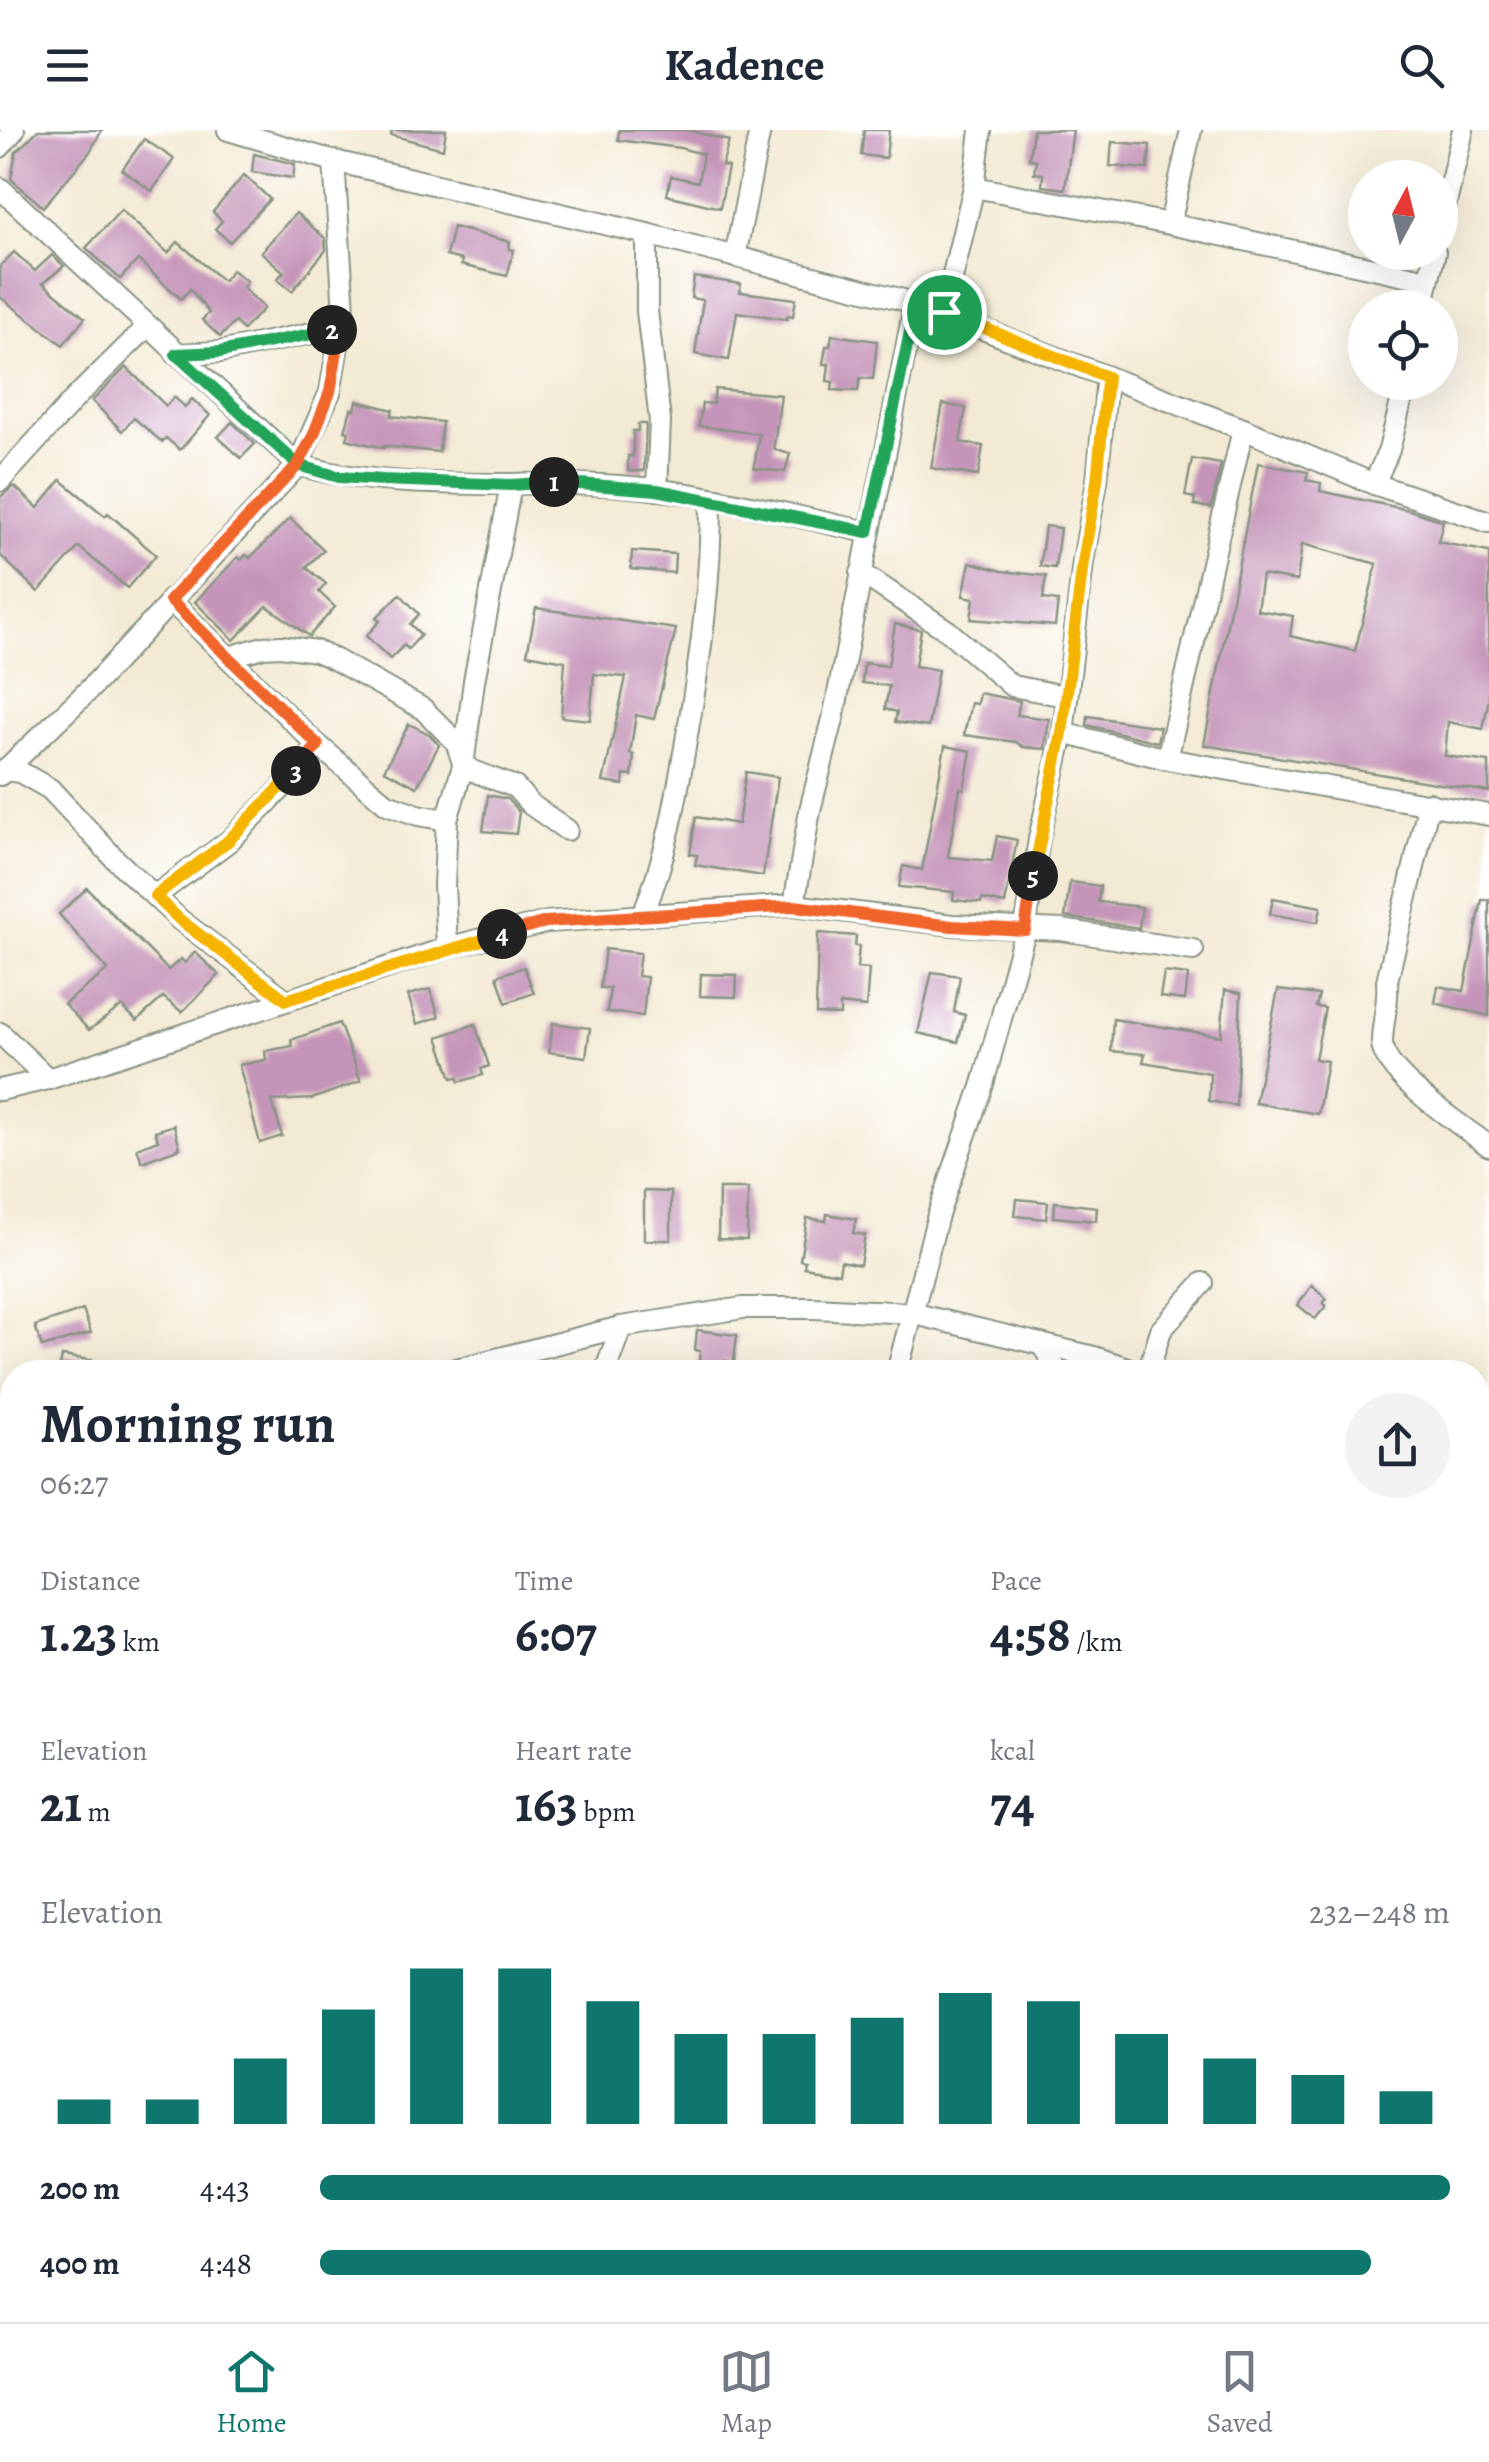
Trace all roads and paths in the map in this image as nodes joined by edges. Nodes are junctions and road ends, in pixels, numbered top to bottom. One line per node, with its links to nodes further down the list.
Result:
1 (14, 130): 7 (street)
2 (228, 130): 9 (street)
3 (760, 130): 14 (street)
4 (982, 130): 10 (street)
5 (1191, 130): 12 (street)
6 (1462, 130): 8 (street)
7 (0, 147)
8 (1455, 160)
9 (334, 161): 13 (street); 21 (street)
10 (974, 186): 12 (street); 19 (street)
11 (0, 188): 20 (street)
12 (1170, 224): 16 (street)
13 (647, 234): 14 (street); 30 (street)
14 (736, 256): 18 (street)
15 (1430, 270): 16 (street)
16 (1428, 280): 17 (street)
17 (1426, 290)
18 (916, 303): 19 (street); 33 (street)
19 (944, 312): 23 (street)
20 (148, 327): 22 (street); 27 (street)
21 (341, 328): 22 (street); 26 (street)
22 (176, 354): 26 (street)
23 (1107, 377): 25 (street); 37 (street)
24 (1402, 400): 28 (street)
25 (1243, 429): 28 (street); 40 (street)
26 (298, 465): 29 (street); 35 (street)
27 (0, 481)
28 (1374, 484): 32 (street)
29 (511, 485): 30 (street); 41 (street)
30 (657, 490): 31 (street)
31 (711, 499): 33 (street); 49 (street)
32 (1489, 522)
33 (868, 532): 34 (street)
34 (860, 573): 37 (street); 48 (street)
35 (170, 600): 36 (street); 42 (street)
36 (230, 657): 39 (street); 41 (street)
37 (1066, 696): 38 (street)
38 (1062, 733): 40 (street); 50 (street)
39 (318, 745): 45 (street); 47 (street)
40 (1167, 759): 43 (street)
41 (463, 763): 45 (street); 46 (street)
42 (3, 772): 47 (street)
43 (1429, 803): 44 (street); 57 (street)
44 (1489, 815)
45 (447, 820): 51 (street)
46 (566, 830)
47 (155, 896): 53 (street)
48 (794, 906): 49 (street); 50 (street)
49 (644, 914): 51 (street)
50 (1025, 930): 52 (street); 59 (street)
51 (447, 948): 53 (street)
52 (1193, 950)
53 (286, 1000): 55 (street)
54 (0, 1033): 55 (street)
55 (48, 1079): 56 (street)
56 (0, 1090)
57 (1489, 1146)
58 (1203, 1283): 67 (street)
59 (911, 1313): 60 (street); 61 (street); 64 (street)
60 (621, 1327): 62 (street); 63 (street)
61 (1040, 1344): 65 (street); 66 (street)
62 (492, 1360)
63 (609, 1360)
64 (900, 1360)
65 (1052, 1360)
66 (1103, 1360)
67 (1152, 1360)

